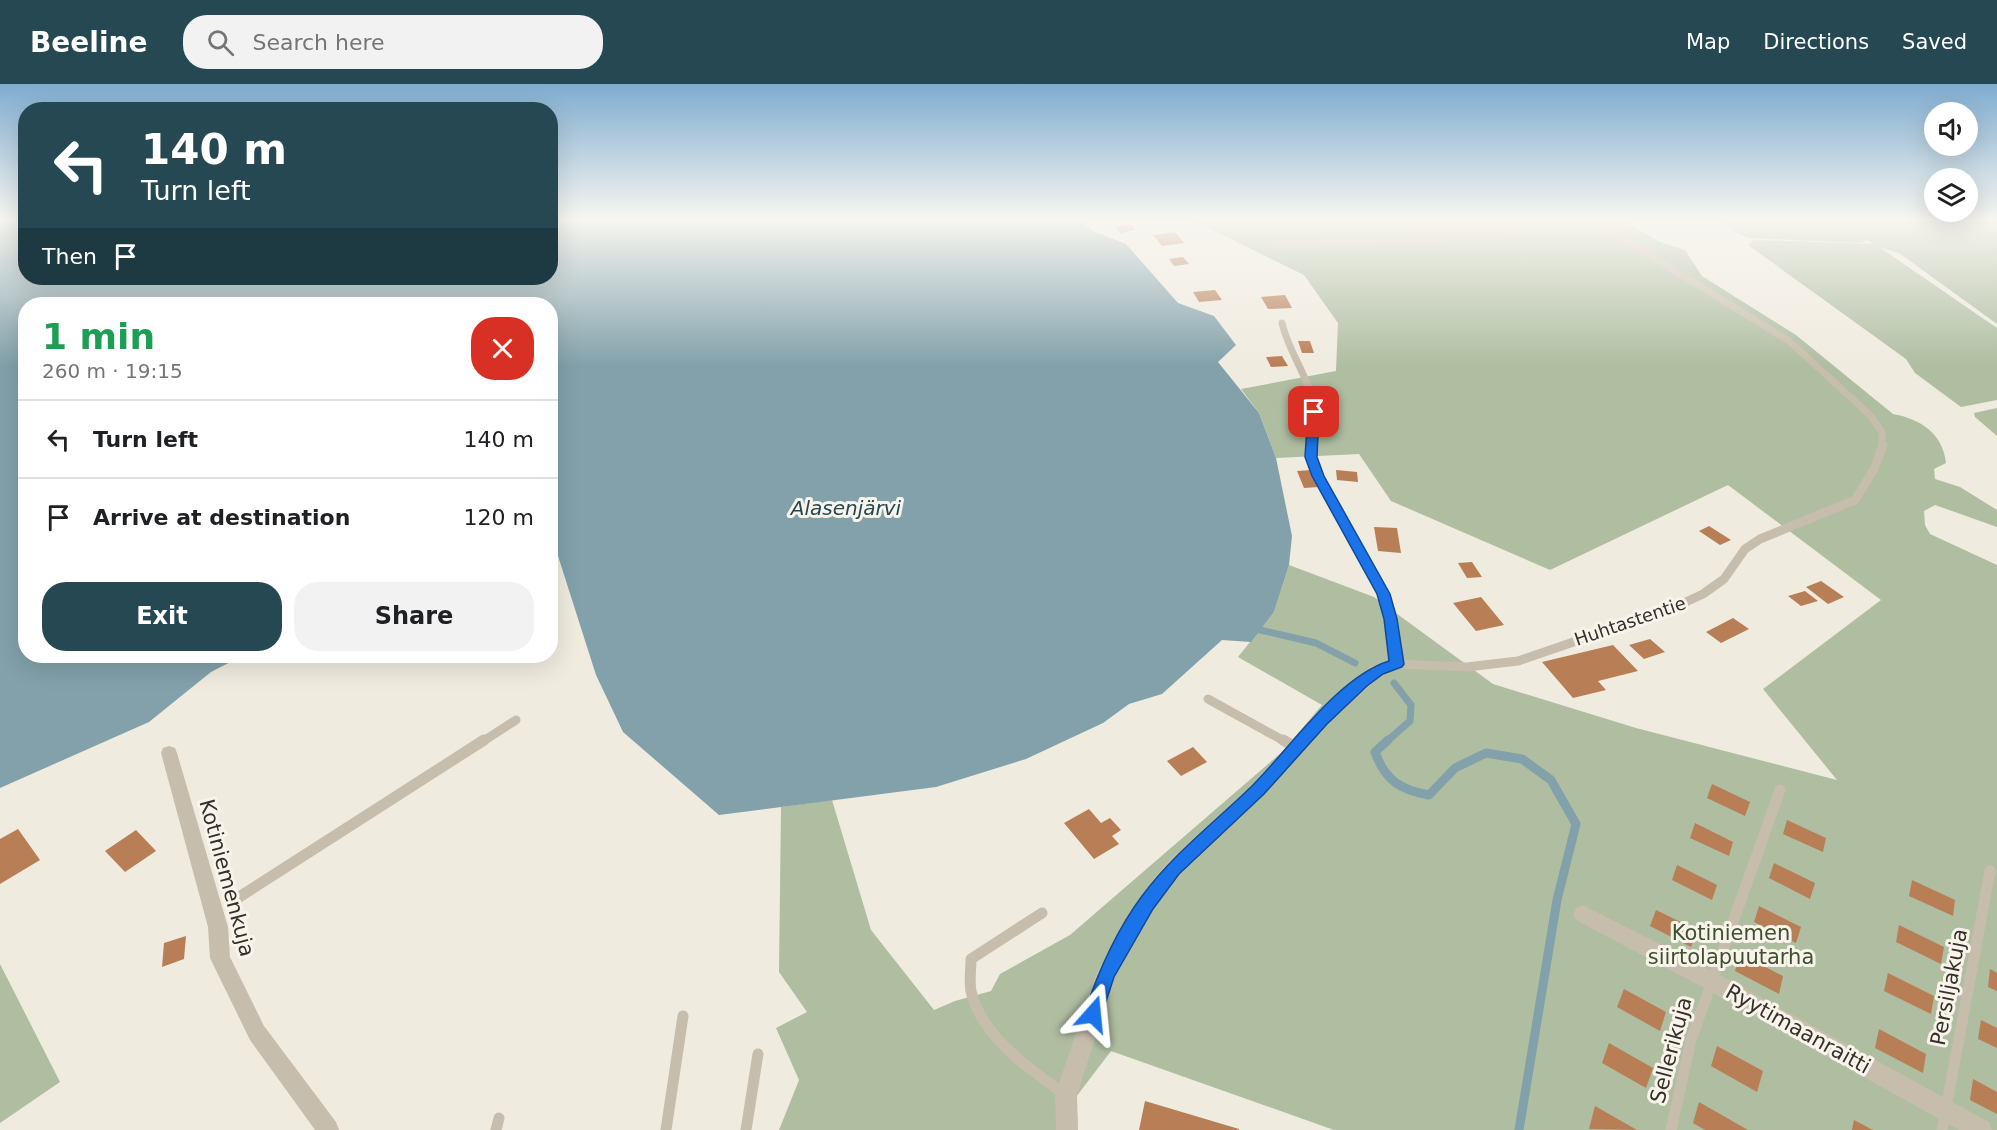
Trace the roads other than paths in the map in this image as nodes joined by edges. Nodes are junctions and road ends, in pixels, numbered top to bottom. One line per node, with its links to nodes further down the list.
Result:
1 (1672, 269): 3 (lane, Huhtastentie)
2 (1282, 323): 3 (lane)
3 (1397, 664): 6 (street, Huhtastentie)
4 (1208, 699): 6 (lane)
5 (516, 720): 10 (lane)
6 (1295, 747): 16 (street, Huhtastentie)
7 (169, 753): 18 (street, Kotiniemenkuja)
8 (1780, 790): 13 (lane, Sellerikuja)
9 (1990, 871): 17 (lane, Persiljakuja)
10 (236, 899)
11 (1042, 913): 16 (lane)
12 (1583, 915): 13 (street, Ryytimaanraitti)
13 (1711, 981): 17 (street, Ryytimaanraitti); 22 (lane, Sellerikuja)
14 (683, 1016): 19 (lane)
15 (758, 1054): 20 (lane)
16 (1066, 1095): 21 (street, Huhtastentie)
17 (1944, 1120): 23 (street, Ryytimaanraitti)
18 (328, 1130)
19 (666, 1130)
20 (746, 1130)
21 (1067, 1130)
22 (1671, 1130)
23 (1981, 1130)

